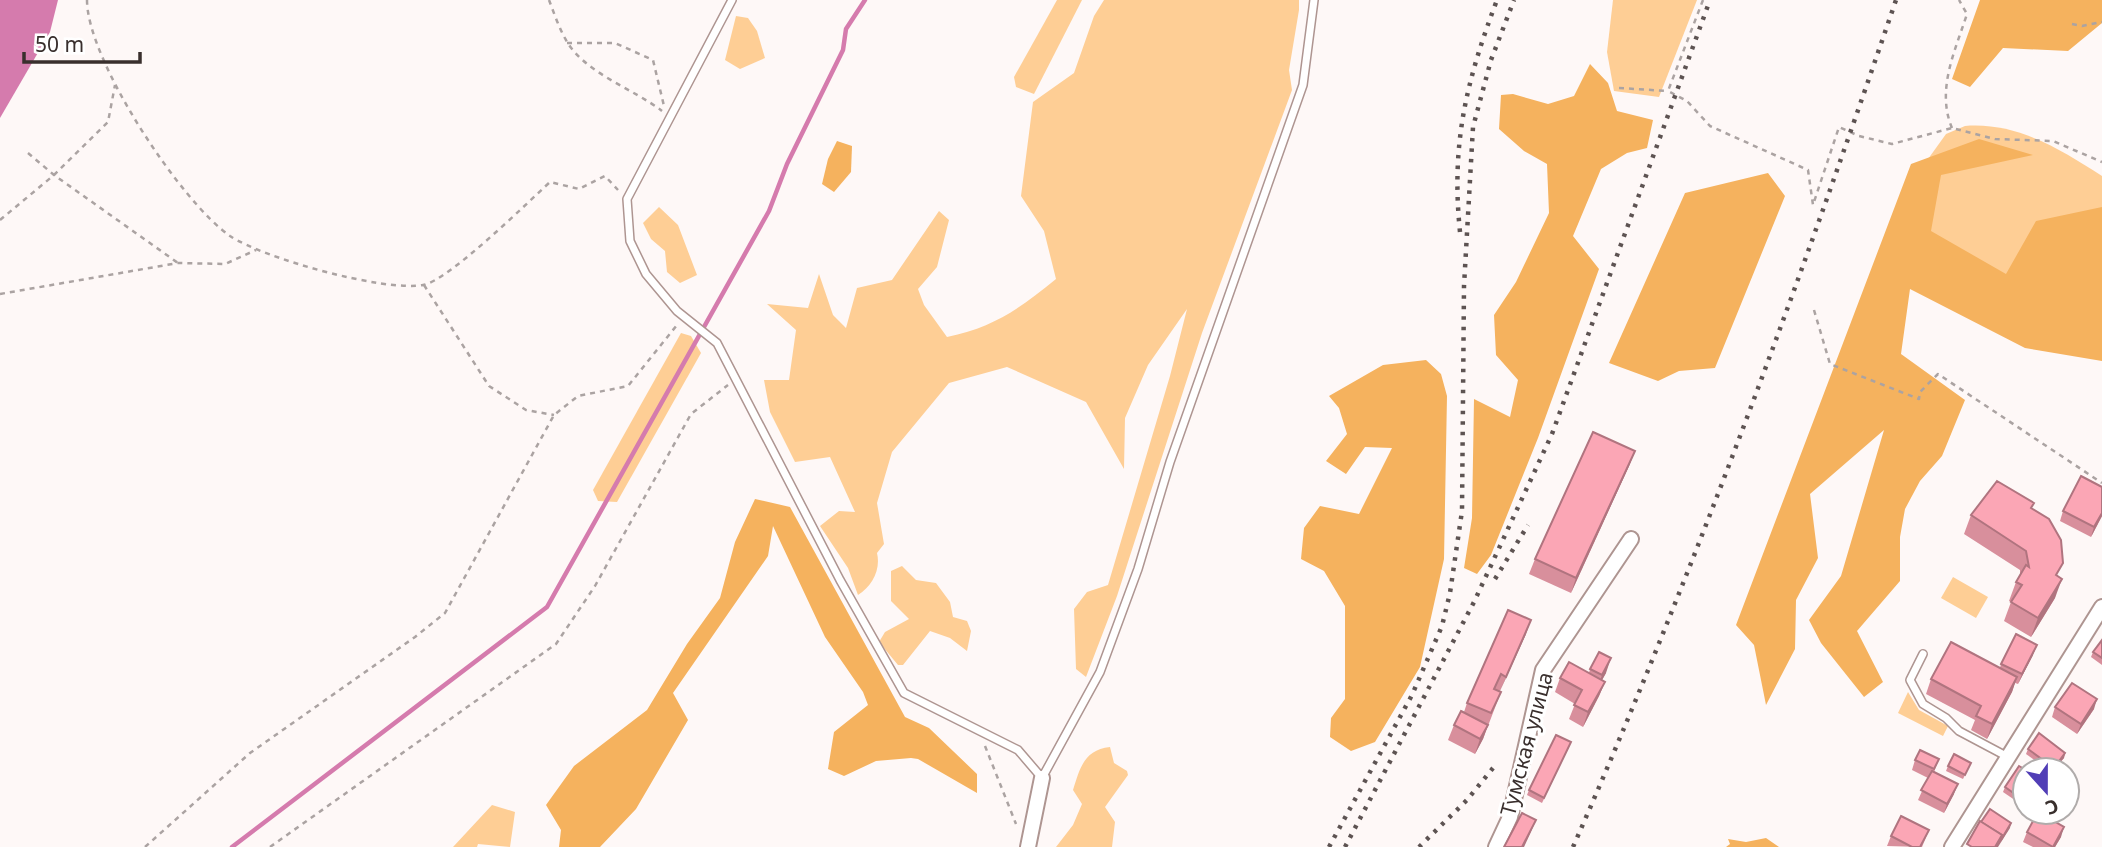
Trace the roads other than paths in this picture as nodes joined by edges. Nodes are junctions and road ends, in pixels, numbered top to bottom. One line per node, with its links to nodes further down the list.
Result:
1 (732, 0): 7 (lane)
2 (1314, 0): 7 (lane)
3 (1631, 538): 9 (street, Тумская улица)
4 (2102, 607): 6 (street)
5 (1923, 654): 6 (lane)
6 (2008, 758): 10 (street)
7 (1042, 778): 8 (street)
8 (1024, 841)
9 (1496, 847)
10 (1952, 847)

